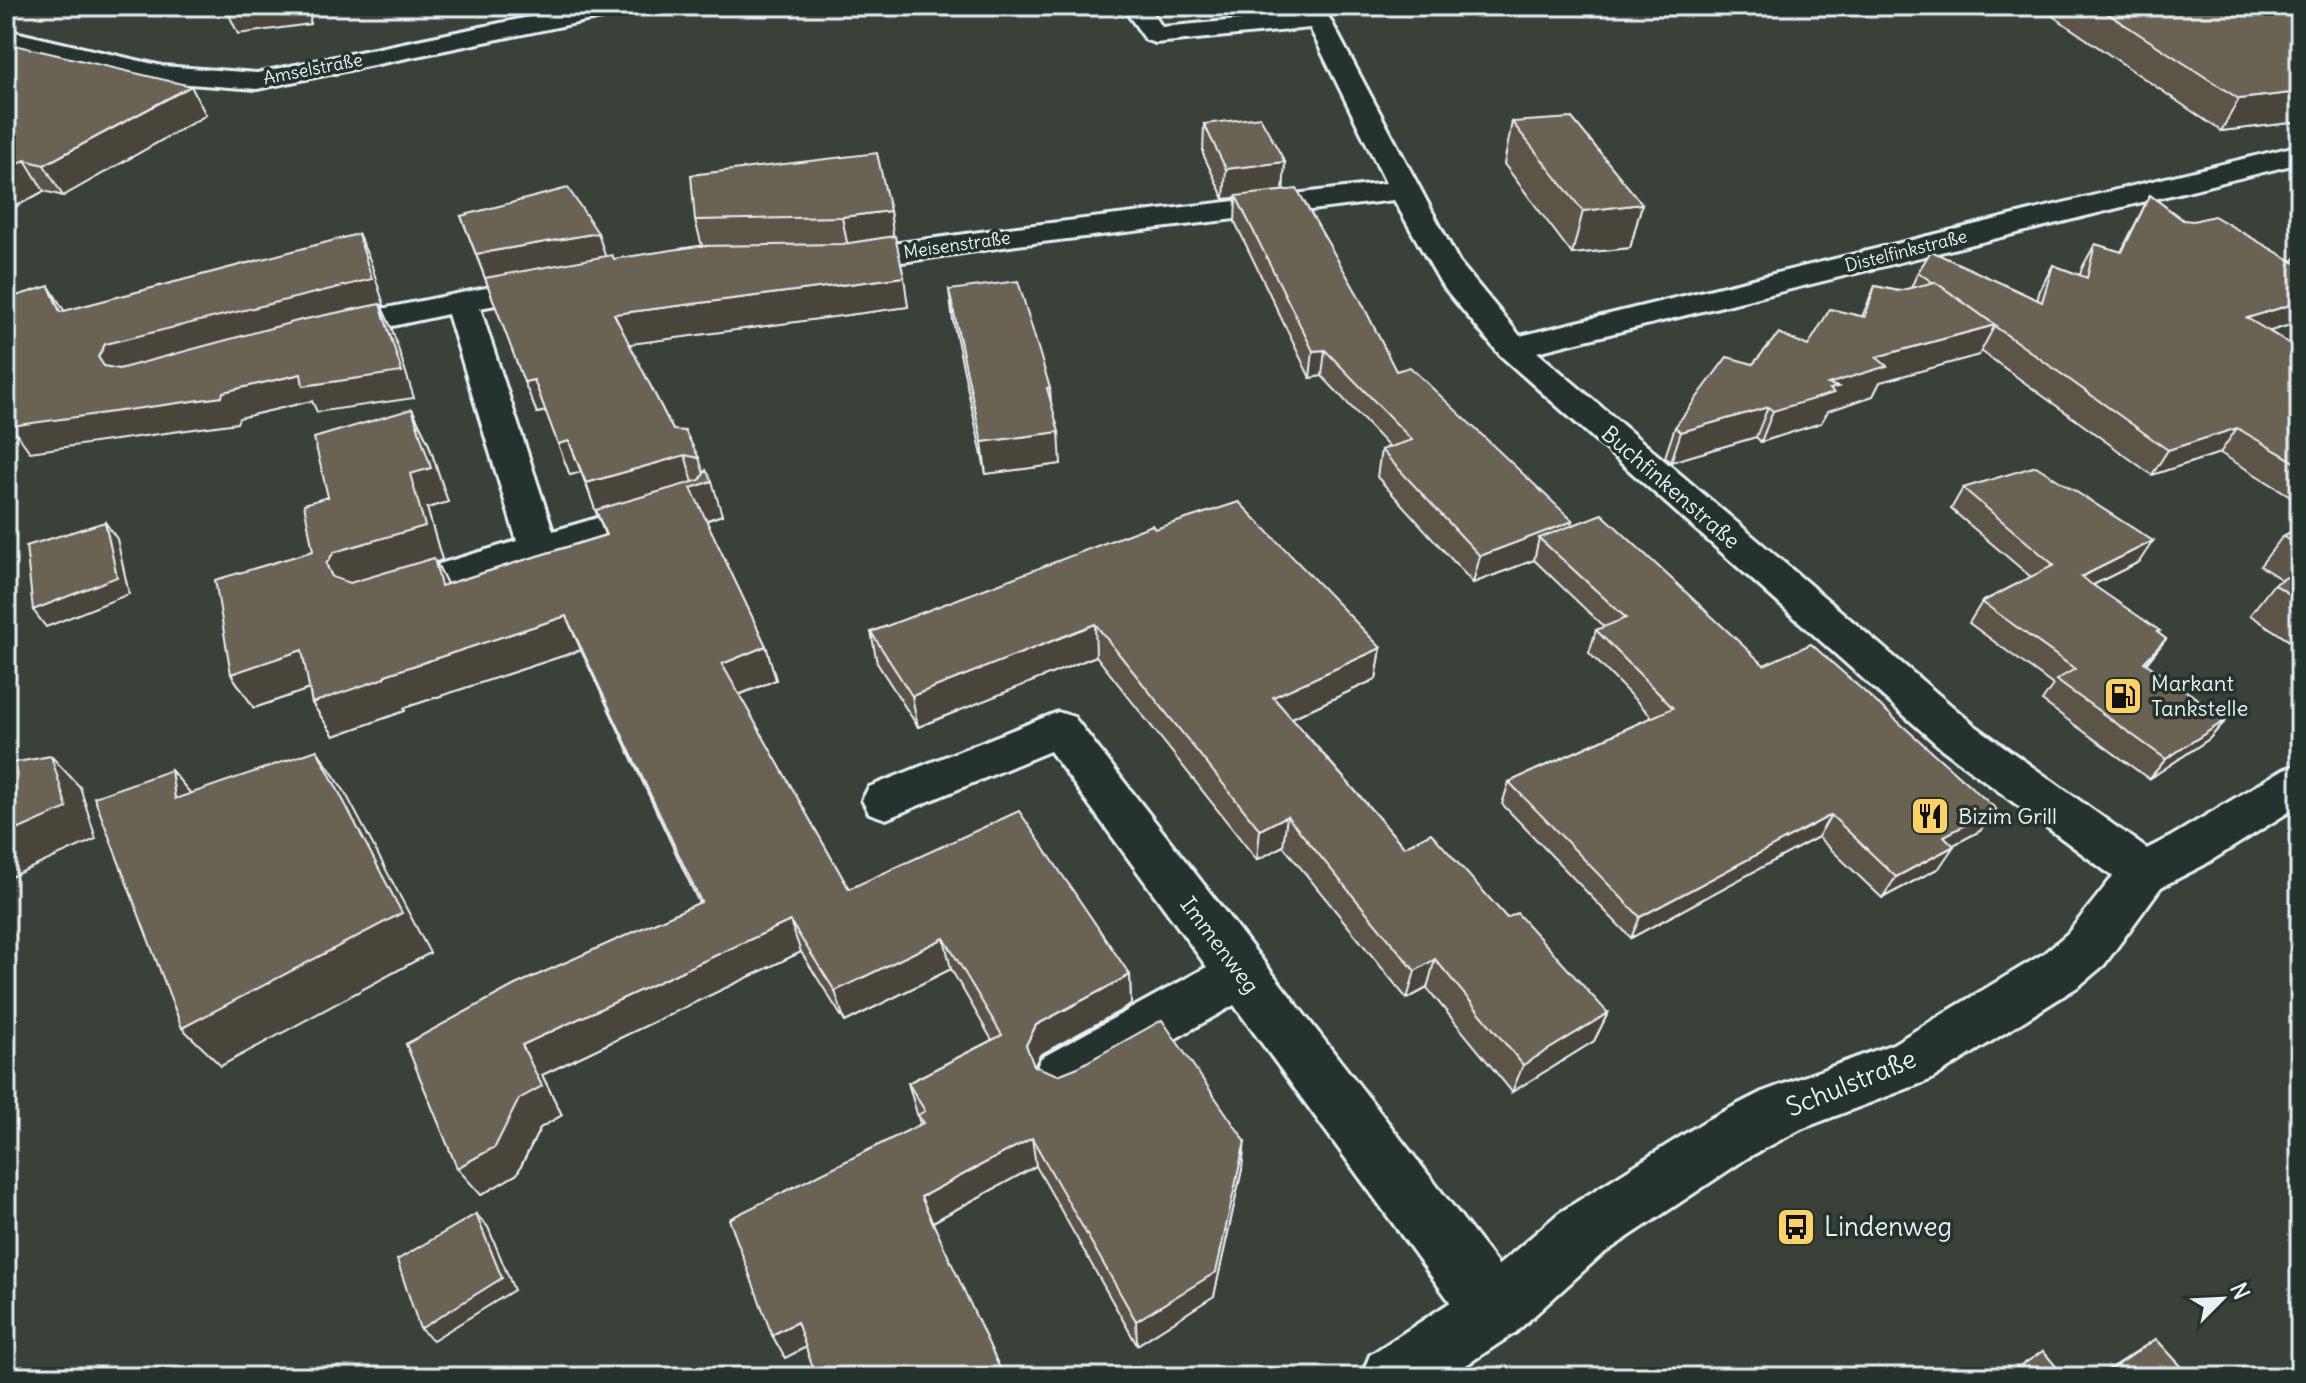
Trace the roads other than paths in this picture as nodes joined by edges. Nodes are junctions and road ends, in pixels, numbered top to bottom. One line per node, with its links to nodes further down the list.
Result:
1 (620, 6): 4 (street, Amselstraße)
2 (1135, 6): 3 (street)
3 (1314, 13): 6 (street, Buchfinkenstraße)
4 (6, 38)
5 (2300, 154): 11 (street, Distelfinkstraße)
6 (1405, 190): 7 (street, Meisenstraße); 11 (street, Buchfinkenstraße)
7 (804, 262)
8 (581, 280): 9 (street)
9 (461, 301): 10 (street); 13 (street)
10 (294, 338)
11 (1512, 348): 17 (street, Buchfinkenstraße)
12 (695, 502): 13 (street)
13 (539, 549): 14 (street)
14 (369, 599)
15 (2300, 782): 17 (street, Schulstraße)
16 (886, 800): 18 (street, Immenweg)
17 (2144, 873): 20 (street, Schulstraße)
18 (1242, 974): 19 (street); 20 (street, Immenweg)
19 (1060, 1076)
20 (1494, 1310): 21 (street, Schulstraße)
21 (1392, 1377)

